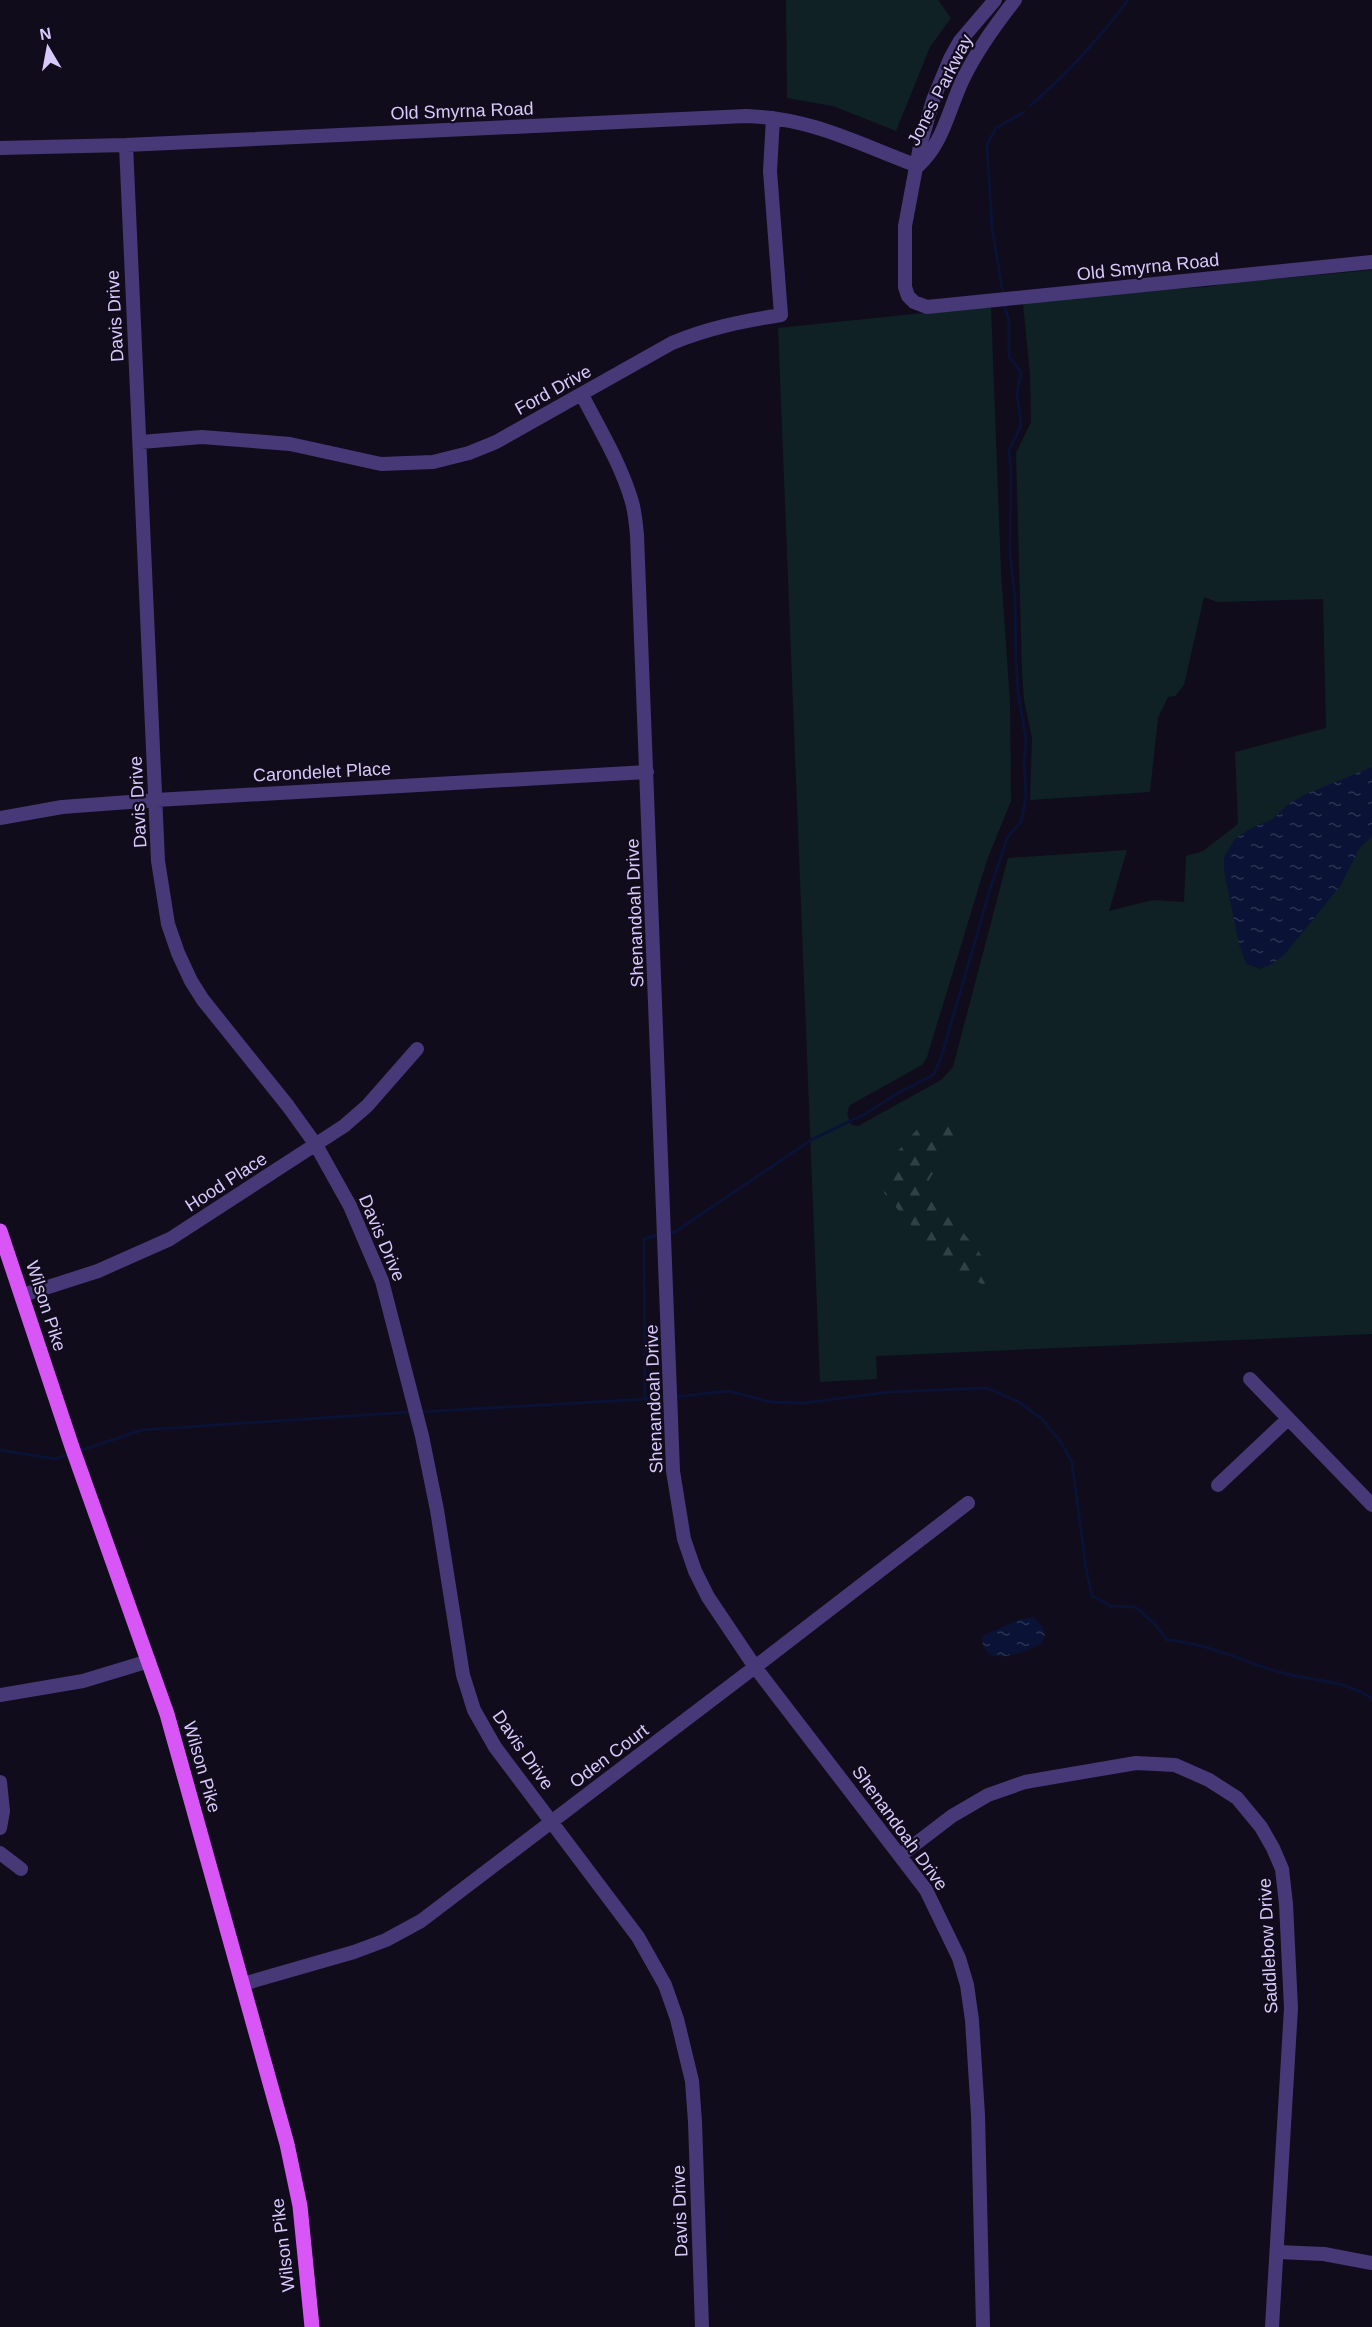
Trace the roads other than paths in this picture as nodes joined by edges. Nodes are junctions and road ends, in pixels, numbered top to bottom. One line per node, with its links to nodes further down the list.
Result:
1 (995, 0): 6 (street, Jones Parkway)
2 (1015, 0): 6 (street, Jones Parkway)
3 (773, 118): 4 (street, Old Smyrna Road); 6 (street, Old Smyrna Road); 9 (street, Ford Drive)
4 (126, 145): 5 (street, Old Smyrna Road); 10 (street, Davis Drive)
5 (0, 148)
6 (918, 166): 8 (street, Jones Parkway)
7 (1372, 262): 8 (street, Old Smyrna Road)
8 (927, 307)
9 (582, 395): 10 (street, Ford Drive); 11 (street, Shenandoah Drive)
10 (141, 442): 12 (street, Davis Drive)
11 (647, 772): 12 (street, Carondelet Place); 24 (street, Shenandoah Drive)
12 (156, 800): 13 (street, Carondelet Place); 15 (street, Davis Drive)
13 (0, 818)
14 (417, 1049): 15 (street, Hood Place)
15 (316, 1145): 17 (street, Hood Place); 27 (street, Davis Drive)
16 (0, 1231): 17 (main road, Wilson Pike)
17 (22, 1295): 23 (main road, Wilson Pike)
18 (1250, 1379): 19 (street)
19 (1288, 1419): 20 (street); 22 (street)
20 (1218, 1485)
21 (968, 1503): 24 (street, Oden Court)
22 (1372, 1505)
23 (149, 1661): 25 (street); 32 (main road, Wilson Pike)
24 (755, 1667): 27 (street, Oden Court); 30 (street, Shenandoah Drive)
25 (0, 1695)
26 (0, 1782): 28 (street)
27 (552, 1821): 32 (street, Oden Court); 36 (street, Davis Drive)
28 (0, 1828)
29 (0, 1853): 31 (street)
30 (901, 1855): 33 (street, Saddlebow Drive); 37 (street, Shenandoah Drive)
31 (21, 1869)
32 (243, 1984): 35 (main road, Wilson Pike)
33 (1278, 2252): 34 (street); 38 (street, Saddlebow Drive)
34 (1372, 2264)
35 (312, 2327)
36 (702, 2327)
37 (983, 2327)
38 (1272, 2327)

